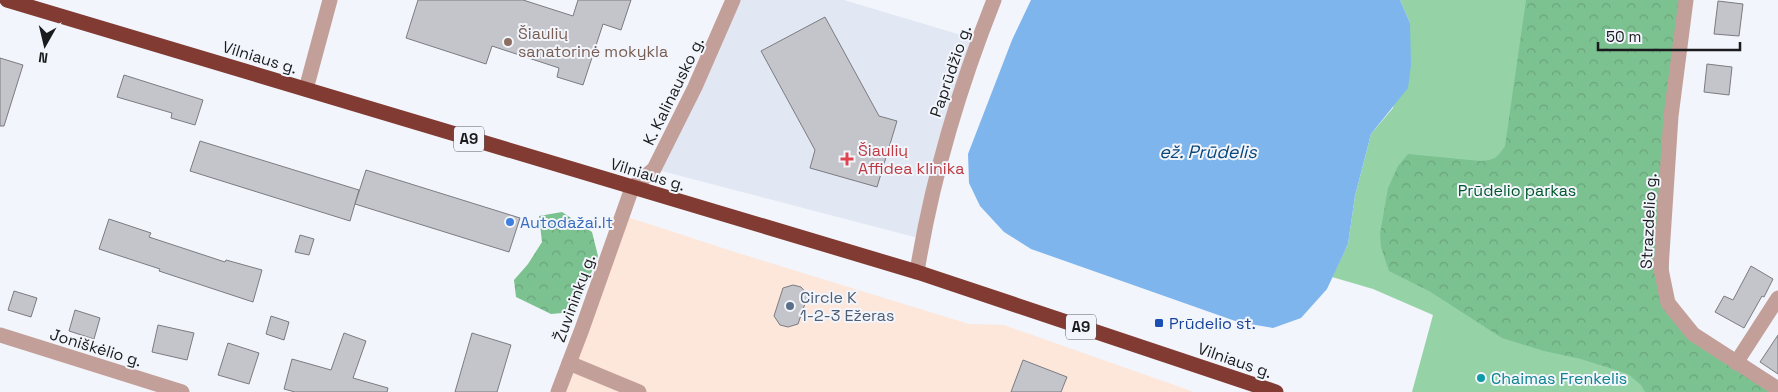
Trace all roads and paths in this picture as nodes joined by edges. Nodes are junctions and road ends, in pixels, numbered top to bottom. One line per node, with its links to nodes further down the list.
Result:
1 (6, 0): 6 (highway, Vilniaus g. / A9)
2 (330, 0): 6 (street)
3 (734, 0): 7 (street, K. Kalinausko g.)
4 (994, 0): 8 (street, Paprūdžio g.)
5 (1686, 0): 12 (street, Strazdelio g.)
6 (306, 89): 7 (highway, Vilniaus g. / A9)
7 (632, 188): 8 (highway, Vilniaus g. / A9); 11 (street, Žuvininkų g.)
8 (917, 272): 13 (highway, Vilniaus g. / A9)
9 (1778, 298): 12 (street)
10 (0, 335): 15 (street, Joniškėlio g.)
11 (569, 363): 16 (street, Žuvininkų g.); 17 (street)
12 (1736, 363): 14 (street, Strazdelio g.)
13 (1243, 387): 18 (highway, Vilniaus g. / A9)
14 (1778, 389)
15 (182, 392)
16 (558, 392)
17 (639, 392)
18 (1276, 392)

